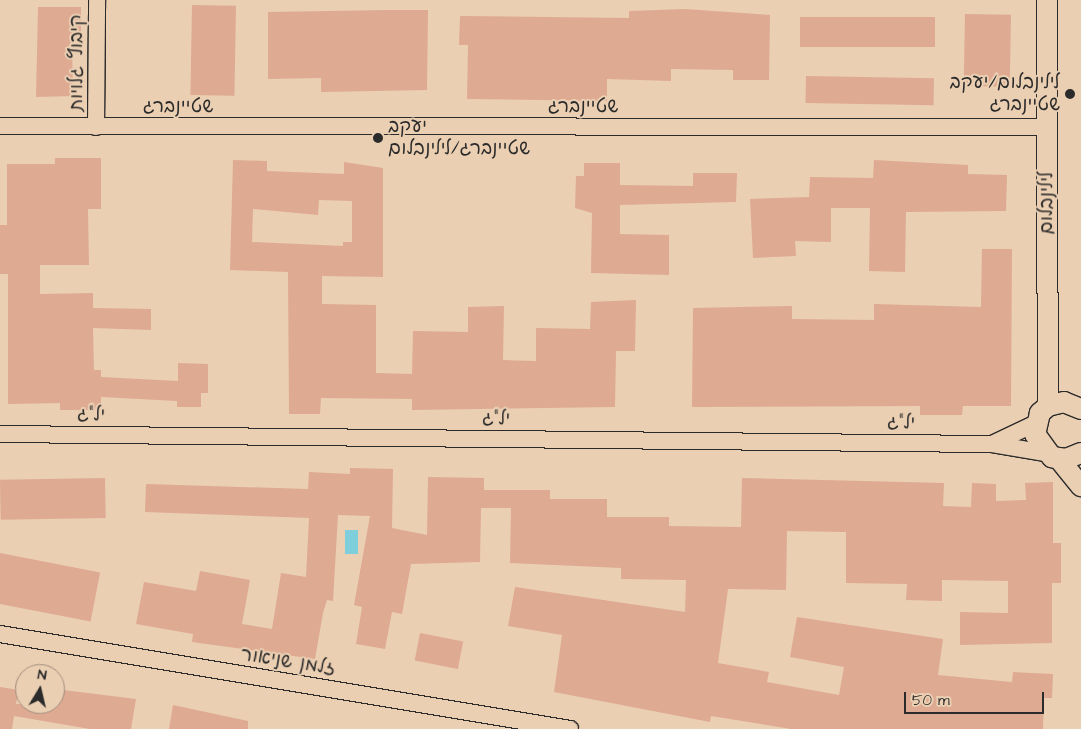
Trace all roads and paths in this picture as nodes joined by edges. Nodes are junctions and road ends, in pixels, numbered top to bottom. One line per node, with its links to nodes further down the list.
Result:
1 (97, 0): 4 (street, קיבוץ גלויות)
2 (1047, 0): 5 (street, לילינבלום)
3 (0, 126): 4 (street, שטיינברג)
4 (96, 127): 5 (street, שטיינברג)
5 (1046, 127): 6 (street, לילינבלום)
6 (1048, 406): 7 (street); 8 (street)
7 (1081, 409)
8 (1036, 423): 10 (street, יל"ג); 12 (street)
9 (0, 434): 10 (street, יל"ג)
10 (992, 444): 12 (street, יל"ג)
11 (1081, 453): 12 (street)
12 (1052, 456): 13 (street)
13 (1081, 486)
14 (0, 634): 15 (street, זלמן שניאור)
15 (570, 729)

